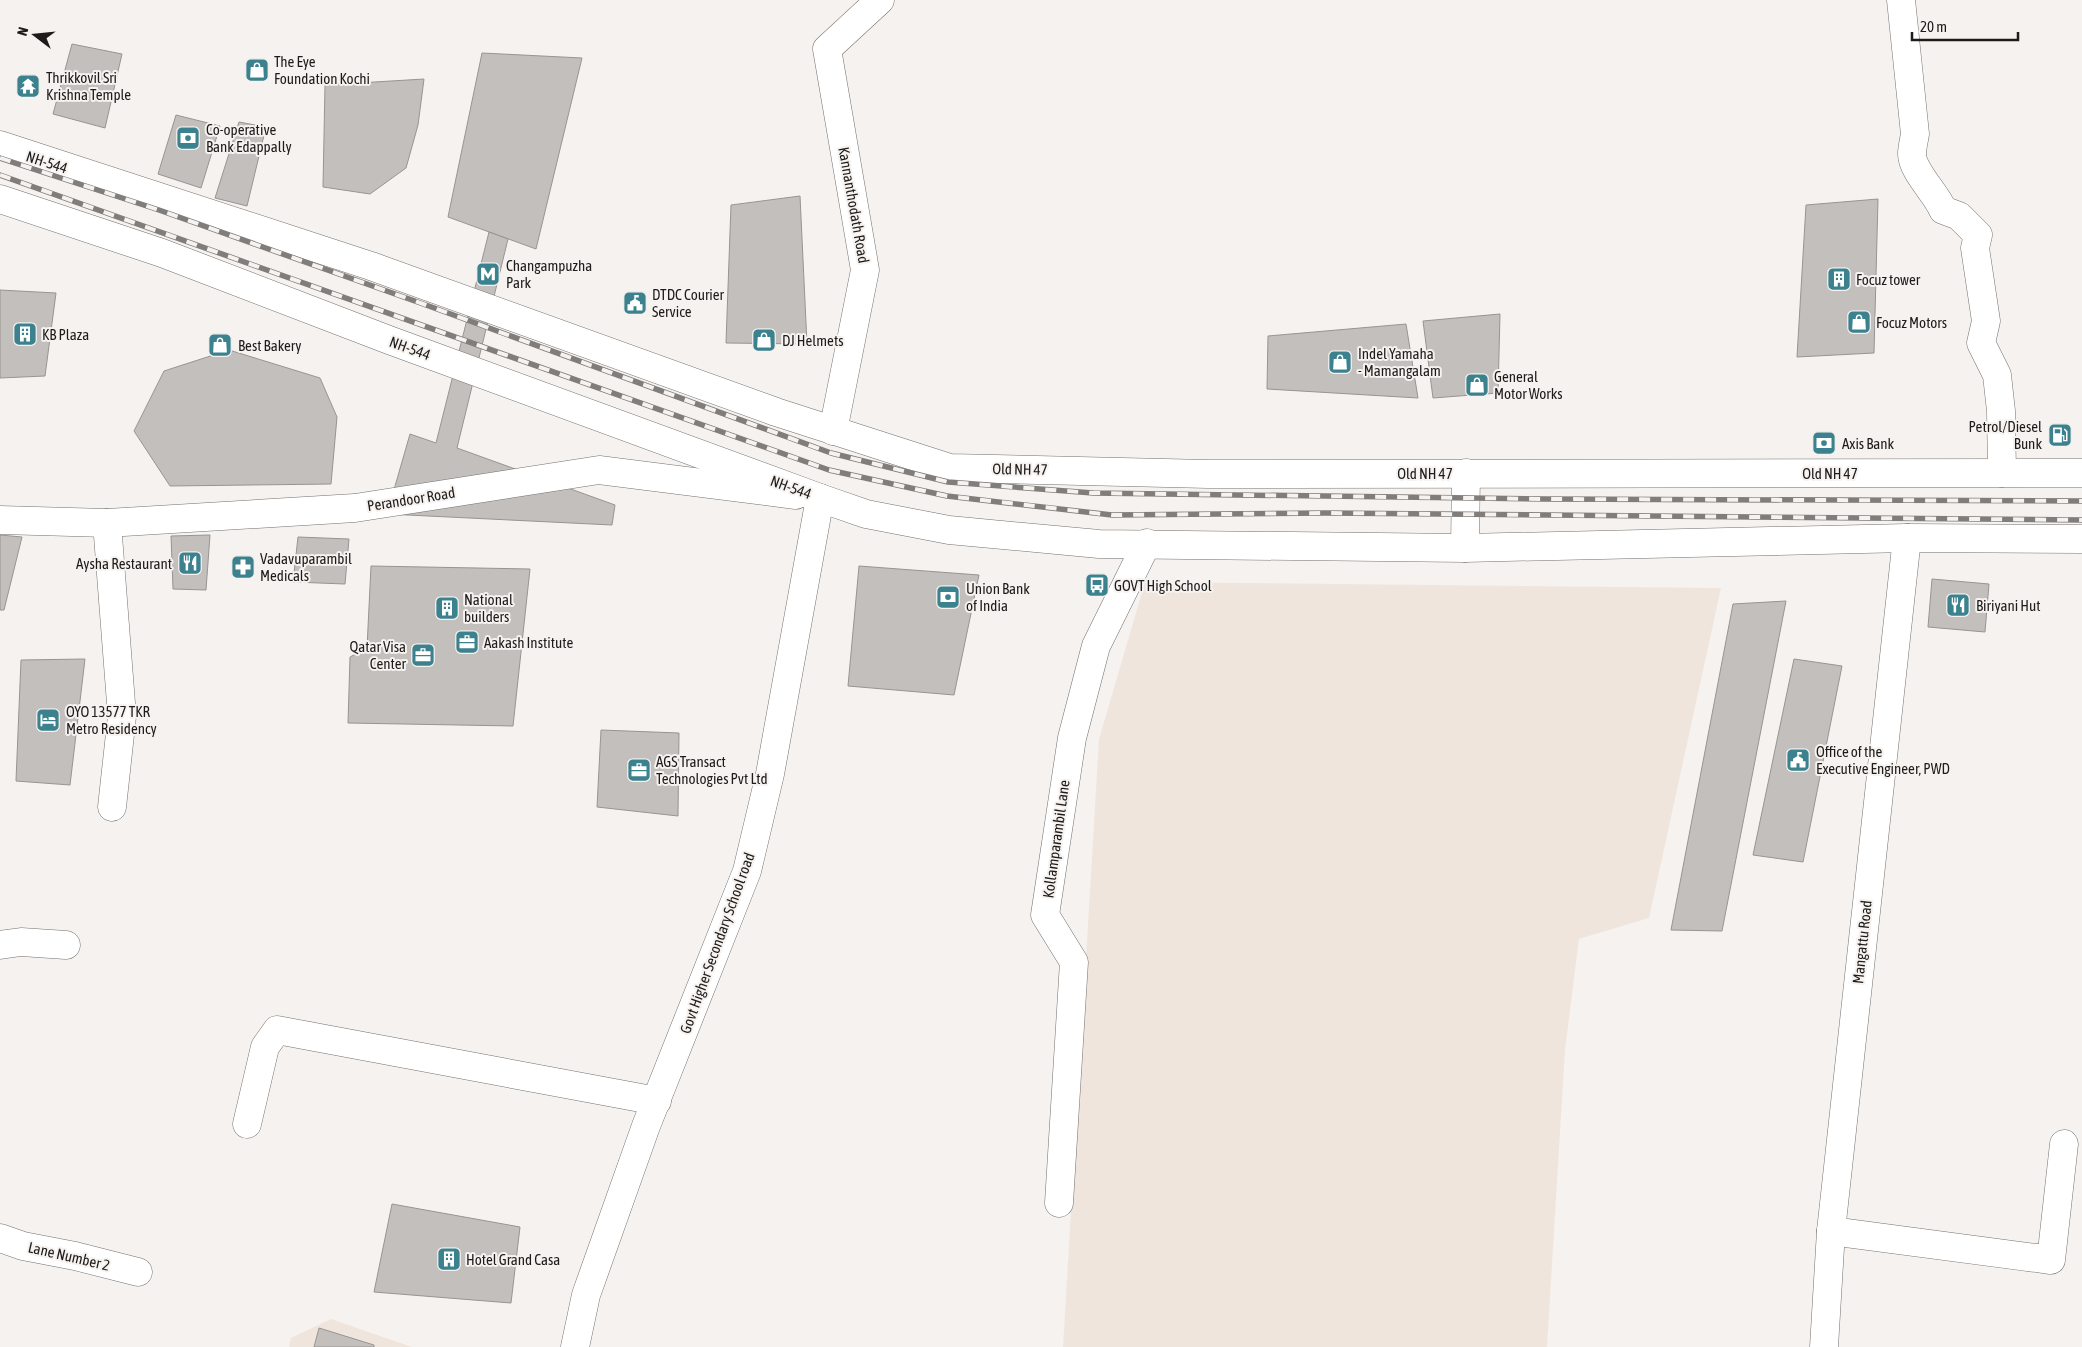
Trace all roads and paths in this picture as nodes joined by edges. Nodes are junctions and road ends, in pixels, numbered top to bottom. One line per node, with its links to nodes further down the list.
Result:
1 (880, 0): 6 (main road, Kannanthodath Road)
2 (1902, 0): 8 (main road)
3 (0, 145): 5 (main road, NH-544)
4 (0, 199): 10 (main road, NH-544)
5 (776, 412): 6 (main road, Old NH 47)
6 (833, 431): 7 (main road, Old NH 47)
7 (1466, 473): 8 (main road, Old NH 47); 16 (main road)
8 (2002, 473): 9 (main road, Old NH 47)
9 (2082, 473)
10 (820, 498): 12 (main road, Perandoor Road); 15 (main road); 20 (main road, Govt Higher Secondary School road)
11 (0, 520): 12 (main road, Perandoor Road)
12 (107, 523): 17 (main road)
13 (1907, 538): 14 (main road); 16 (main road); 24 (main road, Mangattu Road)
14 (2082, 539)
15 (1147, 543): 16 (main road); 23 (main road, Kollamparambil Lane)
16 (1465, 548)
17 (112, 807)
18 (0, 945): 19 (main road)
19 (66, 945)
20 (656, 1101): 21 (main road); 27 (main road, Govt Higher Secondary School road)
21 (247, 1124)
22 (2064, 1144): 24 (main road)
23 (1059, 1203)
24 (1831, 1231): 28 (main road, Mangattu Road)
25 (0, 1238): 26 (main road, Lane Number 2)
26 (138, 1272)
27 (575, 1347)
28 (1824, 1347)

